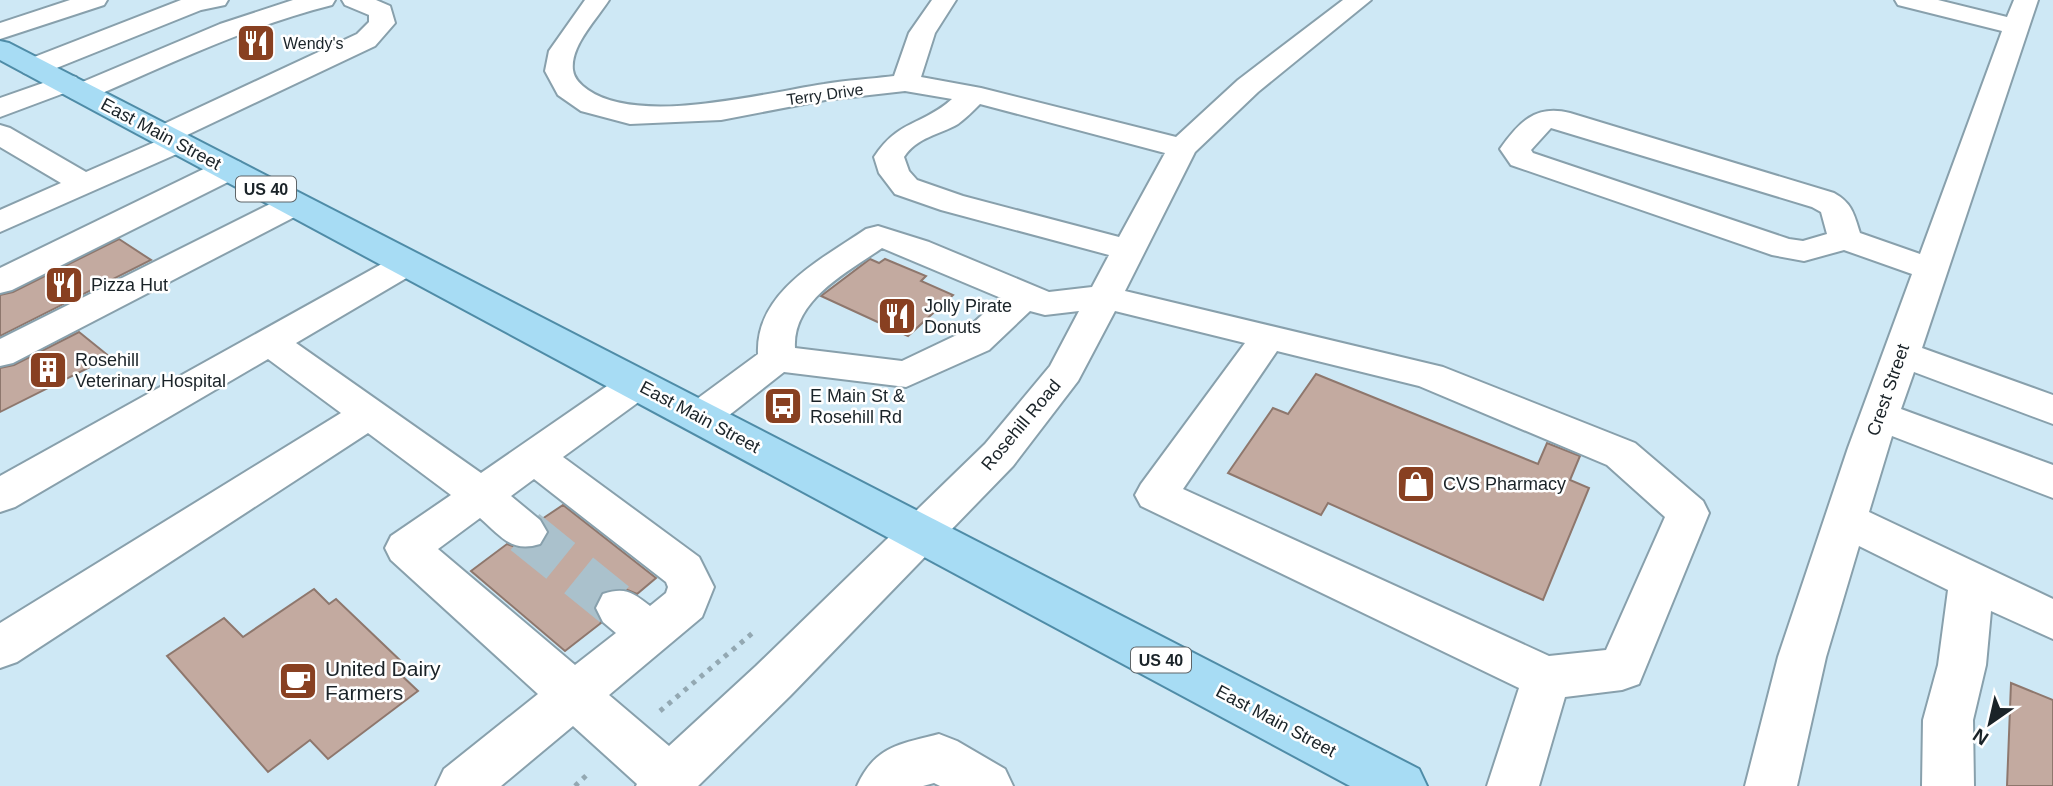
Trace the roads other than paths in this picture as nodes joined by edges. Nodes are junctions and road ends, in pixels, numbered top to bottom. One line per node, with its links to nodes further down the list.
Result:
1 (95, 0): 11 (street)
2 (218, 0): 10 (street); 12 (street)
3 (323, 0): 10 (street)
4 (354, 0): 21 (street)
5 (597, 0): 16 (street, Terry Drive)
6 (944, 0): 16 (street)
7 (1359, 0): 22 (street, Rosehill Road)
8 (1907, 0): 9 (street)
9 (2022, 13): 32 (street, Crest Street)
10 (264, 16): 14 (street)
11 (0, 31)
12 (110, 37): 14 (street); 15 (street)
13 (0, 49): 15 (main road, East Main Street / US 40)
14 (157, 59): 17 (street)
15 (34, 67): 17 (main road, East Main Street / US 40)
16 (905, 83): 18 (street, Terry Drive)
17 (74, 88): 19 (street); 21 (main road, East Main Street / US 40)
18 (974, 95): 22 (street, Terry Drive); 30 (street)
19 (0, 108)
20 (0, 134): 24 (street)
21 (170, 139): 23 (main road, East Main Street / US 40); 24 (street)
22 (1182, 148): 30 (street, Rosehill Road)
23 (229, 169): 26 (main road, East Main Street / US 40); 33 (street)
24 (84, 184): 27 (street)
25 (0, 186): 27 (street)
26 (295, 204): 31 (main road, East Main Street / US 40); 38 (street)
27 (32, 207): 28 (street)
28 (0, 222)
29 (1845, 239): 29 (street); 32 (street)
30 (1130, 250): 35 (street, Rosehill Road)
31 (408, 263): 37 (street); 41 (main road, East Main Street / US 40)
32 (1931, 269): 39 (street, Crest Street)
33 (0, 282)
34 (1025, 296): 35 (street); 40 (street); 40 (street)
35 (1105, 297): 36 (street); 52 (street, Rosehill Road)
36 (1269, 336): 56 (street); 56 (street)
37 (271, 343): 43 (street); 49 (street)
38 (0, 354)
39 (1901, 354): 42 (street); 44 (street, Crest Street)
40 (777, 359): 45 (street)
41 (637, 384): 45 (main road, East Main Street / US 40); 46 (street)
42 (2053, 410)
43 (369, 414): 48 (street); 55 (street)
44 (1879, 416): 47 (street); 50 (street, Crest Street)
45 (701, 417): 52 (main road, East Main Street / US 40)
46 (534, 457): 48 (street); 57 (street)
47 (2053, 482)
48 (481, 495): 51 (street); 57 (street)
49 (0, 496)
50 (1845, 520): 53 (street); 64 (street, Crest Street)
51 (525, 532)
52 (921, 533): 58 (street, Rosehill Road); 62 (main road, East Main Street / US 40)
53 (1972, 581): 54 (street); 65 (street)
54 (2053, 620)
55 (0, 648)
56 (1546, 678): 63 (street)
57 (574, 695): 58 (street); 59 (street)
58 (666, 783)
59 (462, 786)
60 (883, 786): 61 (street)
61 (987, 786)
62 (1401, 786)
63 (1513, 786)
64 (1770, 786)
65 (1948, 786)

